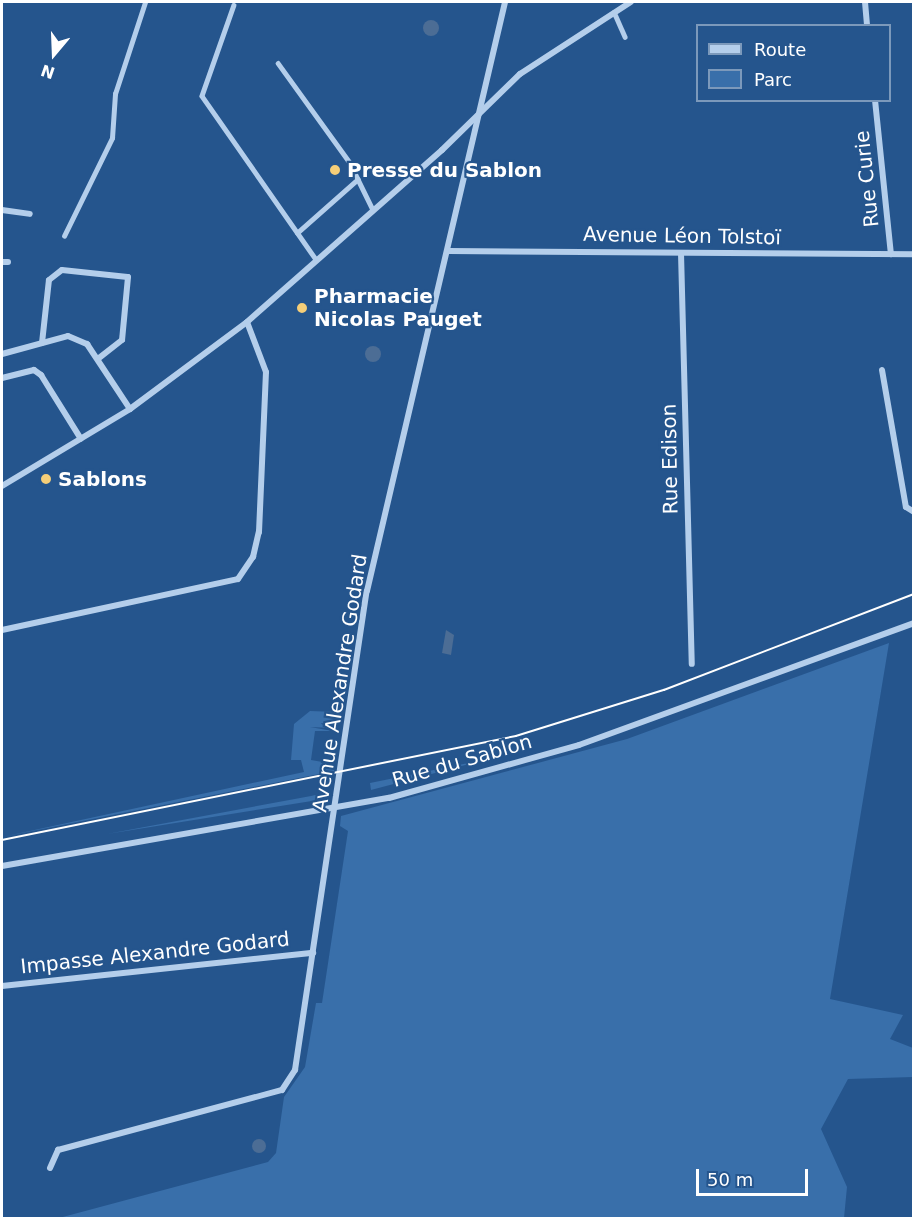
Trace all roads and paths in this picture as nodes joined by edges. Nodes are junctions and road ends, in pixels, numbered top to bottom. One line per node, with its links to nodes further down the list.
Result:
1 (146, 2): 17 (lane)
2 (505, 2): 11 (street, Avenue Alexandre Godard)
3 (631, 2): 6 (street)
4 (865, 2): 7 (street)
5 (234, 5): 16 (lane)
6 (614, 11): 8 (lane); 11 (street)
7 (867, 24)
8 (625, 36)
9 (278, 63): 12 (lane)
10 (875, 102): 20 (street, Rue Curie)
11 (478, 114): 13 (street); 18 (street, Avenue Alexandre Godard)
12 (358, 179): 13 (lane); 16 (lane)
13 (372, 208): 22 (street)
14 (2, 210): 15 (street)
15 (30, 214)
16 (297, 233): 22 (lane)
17 (64, 236)
18 (449, 251): 19 (street, Avenue Léon Tolstoï); 36 (street, Avenue Alexandre Godard)
19 (681, 253): 20 (street, Avenue Léon Tolstoï); 35 (street, Rue Edison)
20 (891, 254): 21 (street, Avenue Léon Tolstoï)
21 (914, 254)
22 (315, 258): 23 (street)
23 (247, 322): 29 (street); 34 (street)
24 (42, 343): 25 (street); 26 (street); 26 (street)
25 (2, 354)
26 (99, 358): 29 (street)
27 (882, 370): 32 (street)
28 (2, 378): 30 (street)
29 (130, 409): 30 (street)
30 (81, 439): 31 (street)
31 (2, 486)
32 (914, 512)
33 (913, 625): 36 (street, Rue du Sablon)
34 (2, 630)
35 (692, 664)
36 (336, 808): 37 (street, Rue du Sablon); 38 (street, Avenue Alexandre Godard)
37 (2, 866)
38 (313, 953): 39 (street, Impasse Alexandre Godard); 40 (street, Avenue Alexandre Godard)
39 (2, 986)
40 (50, 1168)

